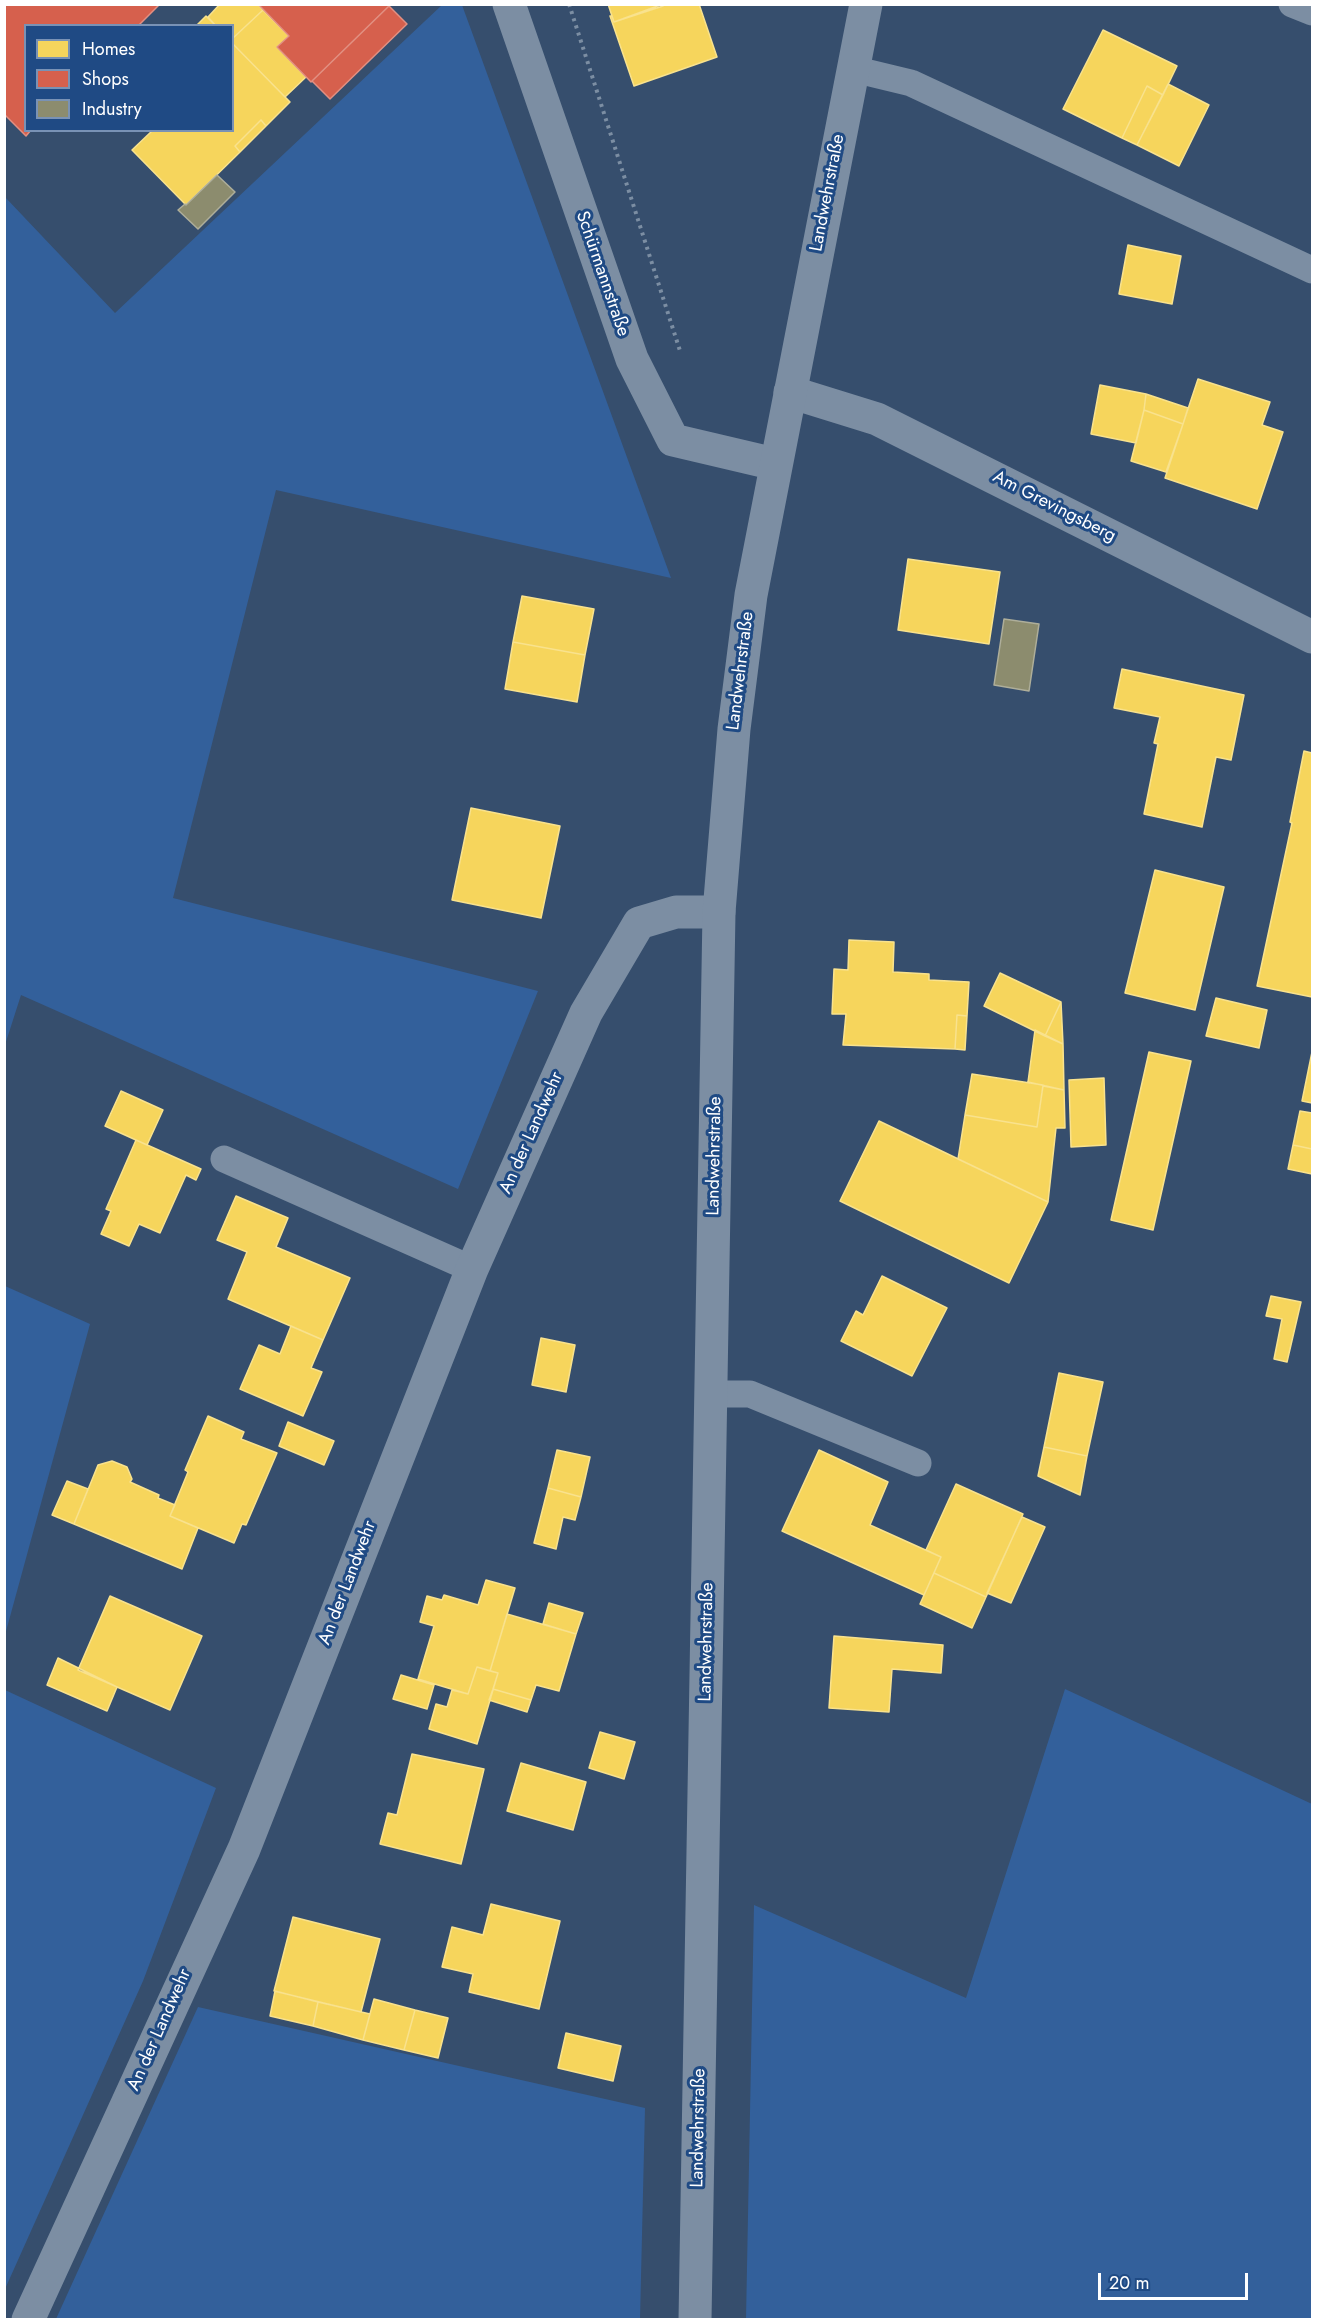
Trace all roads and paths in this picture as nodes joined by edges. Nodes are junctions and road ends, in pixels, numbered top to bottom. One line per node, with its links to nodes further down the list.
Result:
1 (509, 4): 10 (street, Schürmannstraße)
2 (569, 4): 8 (path)
3 (866, 4): 6 (street, Landwehrstraße)
4 (1292, 4): 5 (lane)
5 (1312, 12)
6 (853, 69): 7 (lane); 9 (street, Landwehrstraße)
7 (1312, 270)
8 (681, 356)
9 (790, 392): 10 (street, Landwehrstraße); 11 (street, Am Grevingsberg)
10 (775, 464): 12 (street, Landwehrstraße)
11 (1312, 637)
12 (719, 912): 14 (street, An der Landwehr); 15 (street, Landwehrstraße)
13 (224, 1159): 14 (lane)
14 (472, 1269): 17 (street, An der Landwehr)
15 (711, 1394): 16 (lane); 18 (street, Landwehrstraße)
16 (918, 1463)
17 (28, 2319)
18 (695, 2319)

